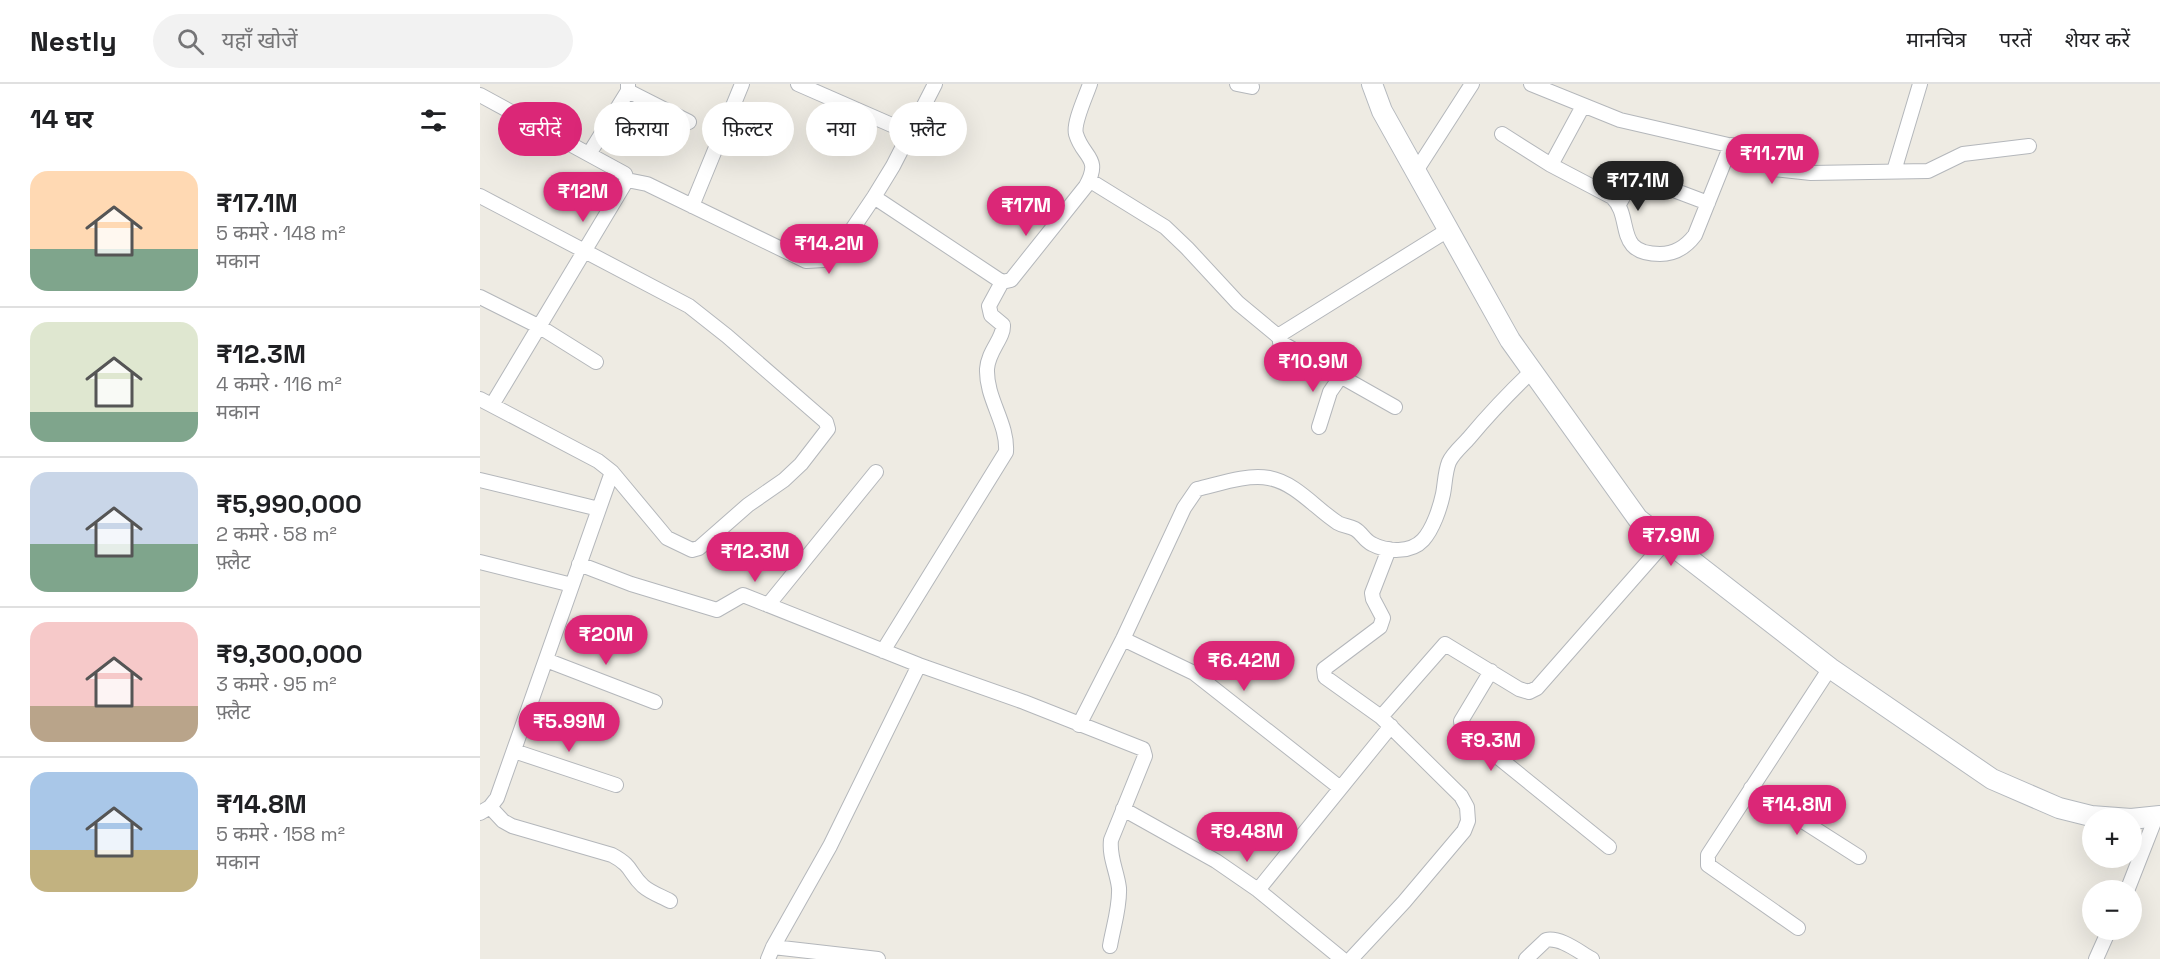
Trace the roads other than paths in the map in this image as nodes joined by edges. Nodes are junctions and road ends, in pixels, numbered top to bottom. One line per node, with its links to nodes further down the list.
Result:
1 (742, 84): 31 (street)
2 (798, 84): 16 (street)
3 (935, 84): 14 (street)
4 (1090, 84): 26 (street)
5 (1237, 84): 11 (street)
6 (1372, 84): 23 (street)
7 (1472, 84): 23 (street)
8 (1531, 84): 15 (street)
9 (1920, 84): 24 (street)
10 (628, 87): 13 (street); 20 (street)
11 (1252, 87)
12 (480, 95): 20 (street)
13 (654, 102)
14 (926, 102)
15 (1583, 106): 18 (street); 22 (street)
16 (889, 124)
17 (1502, 134): 22 (street)
18 (1731, 145): 24 (street); 29 (street)
19 (2029, 146): 24 (street)
20 (589, 154): 25 (street)
21 (897, 156): 28 (street)
22 (1551, 165): 30 (street)
23 (1416, 171): 32 (street)
24 (1894, 171)
25 (627, 180): 31 (street); 33 (street)
26 (1089, 180): 34 (street); 37 (street)
27 (480, 196): 33 (street)
28 (874, 197): 31 (street); 34 (street)
29 (1708, 203): 30 (street); 30 (street)
30 (1619, 204)
31 (692, 206)
32 (1448, 230): 37 (street); 39 (street)
33 (585, 251): 36 (street); 44 (street)
34 (1002, 282): 55 (street)
35 (480, 297): 36 (street)
36 (540, 327): 38 (street); 41 (street)
37 (1279, 337): 40 (street)
38 (596, 362)
39 (1532, 371): 48 (street); 49 (street)
40 (1341, 376): 42 (street); 43 (street)
41 (486, 402): 44 (street)
42 (1395, 407)
43 (1319, 427)
44 (612, 472): 47 (street)
45 (876, 472): 53 (street)
46 (480, 480): 47 (street)
47 (599, 509): 51 (street)
48 (1667, 540): 58 (street); 59 (street)
49 (1389, 549): 54 (street); 61 (street)
50 (480, 562): 52 (street)
51 (579, 564): 52 (street); 53 (street)
52 (572, 585): 56 (street)
53 (768, 605): 55 (street)
54 (1123, 639): 62 (street); 65 (street)
55 (883, 651): 57 (street)
56 (546, 660): 60 (street); 63 (street)
57 (919, 665): 62 (street); 78 (street)
58 (1830, 668): 66 (street); 69 (street)
59 (1491, 671): 61 (street); 70 (street)
60 (655, 702)
61 (1386, 722): 65 (street); 81 (street)
62 (1079, 725): 67 (street)
63 (514, 751): 64 (street); 68 (street)
64 (616, 784)
65 (1340, 787): 73 (street)
66 (1751, 789): 71 (street); 75 (street)
67 (1124, 809): 73 (street); 77 (street)
68 (485, 810): 74 (street)
69 (2158, 816): 72 (street)
70 (1609, 848)
71 (1859, 857)
72 (2132, 880)
73 (1258, 890): 80 (street)
74 (670, 901)
75 (1798, 928)
76 (2105, 940): 84 (street)
77 (1110, 946)
78 (771, 953): 79 (street)
79 (879, 959)
80 (1342, 959)
81 (1351, 959)
82 (1526, 959): 83 (street)
83 (1592, 959)
84 (2096, 959)

